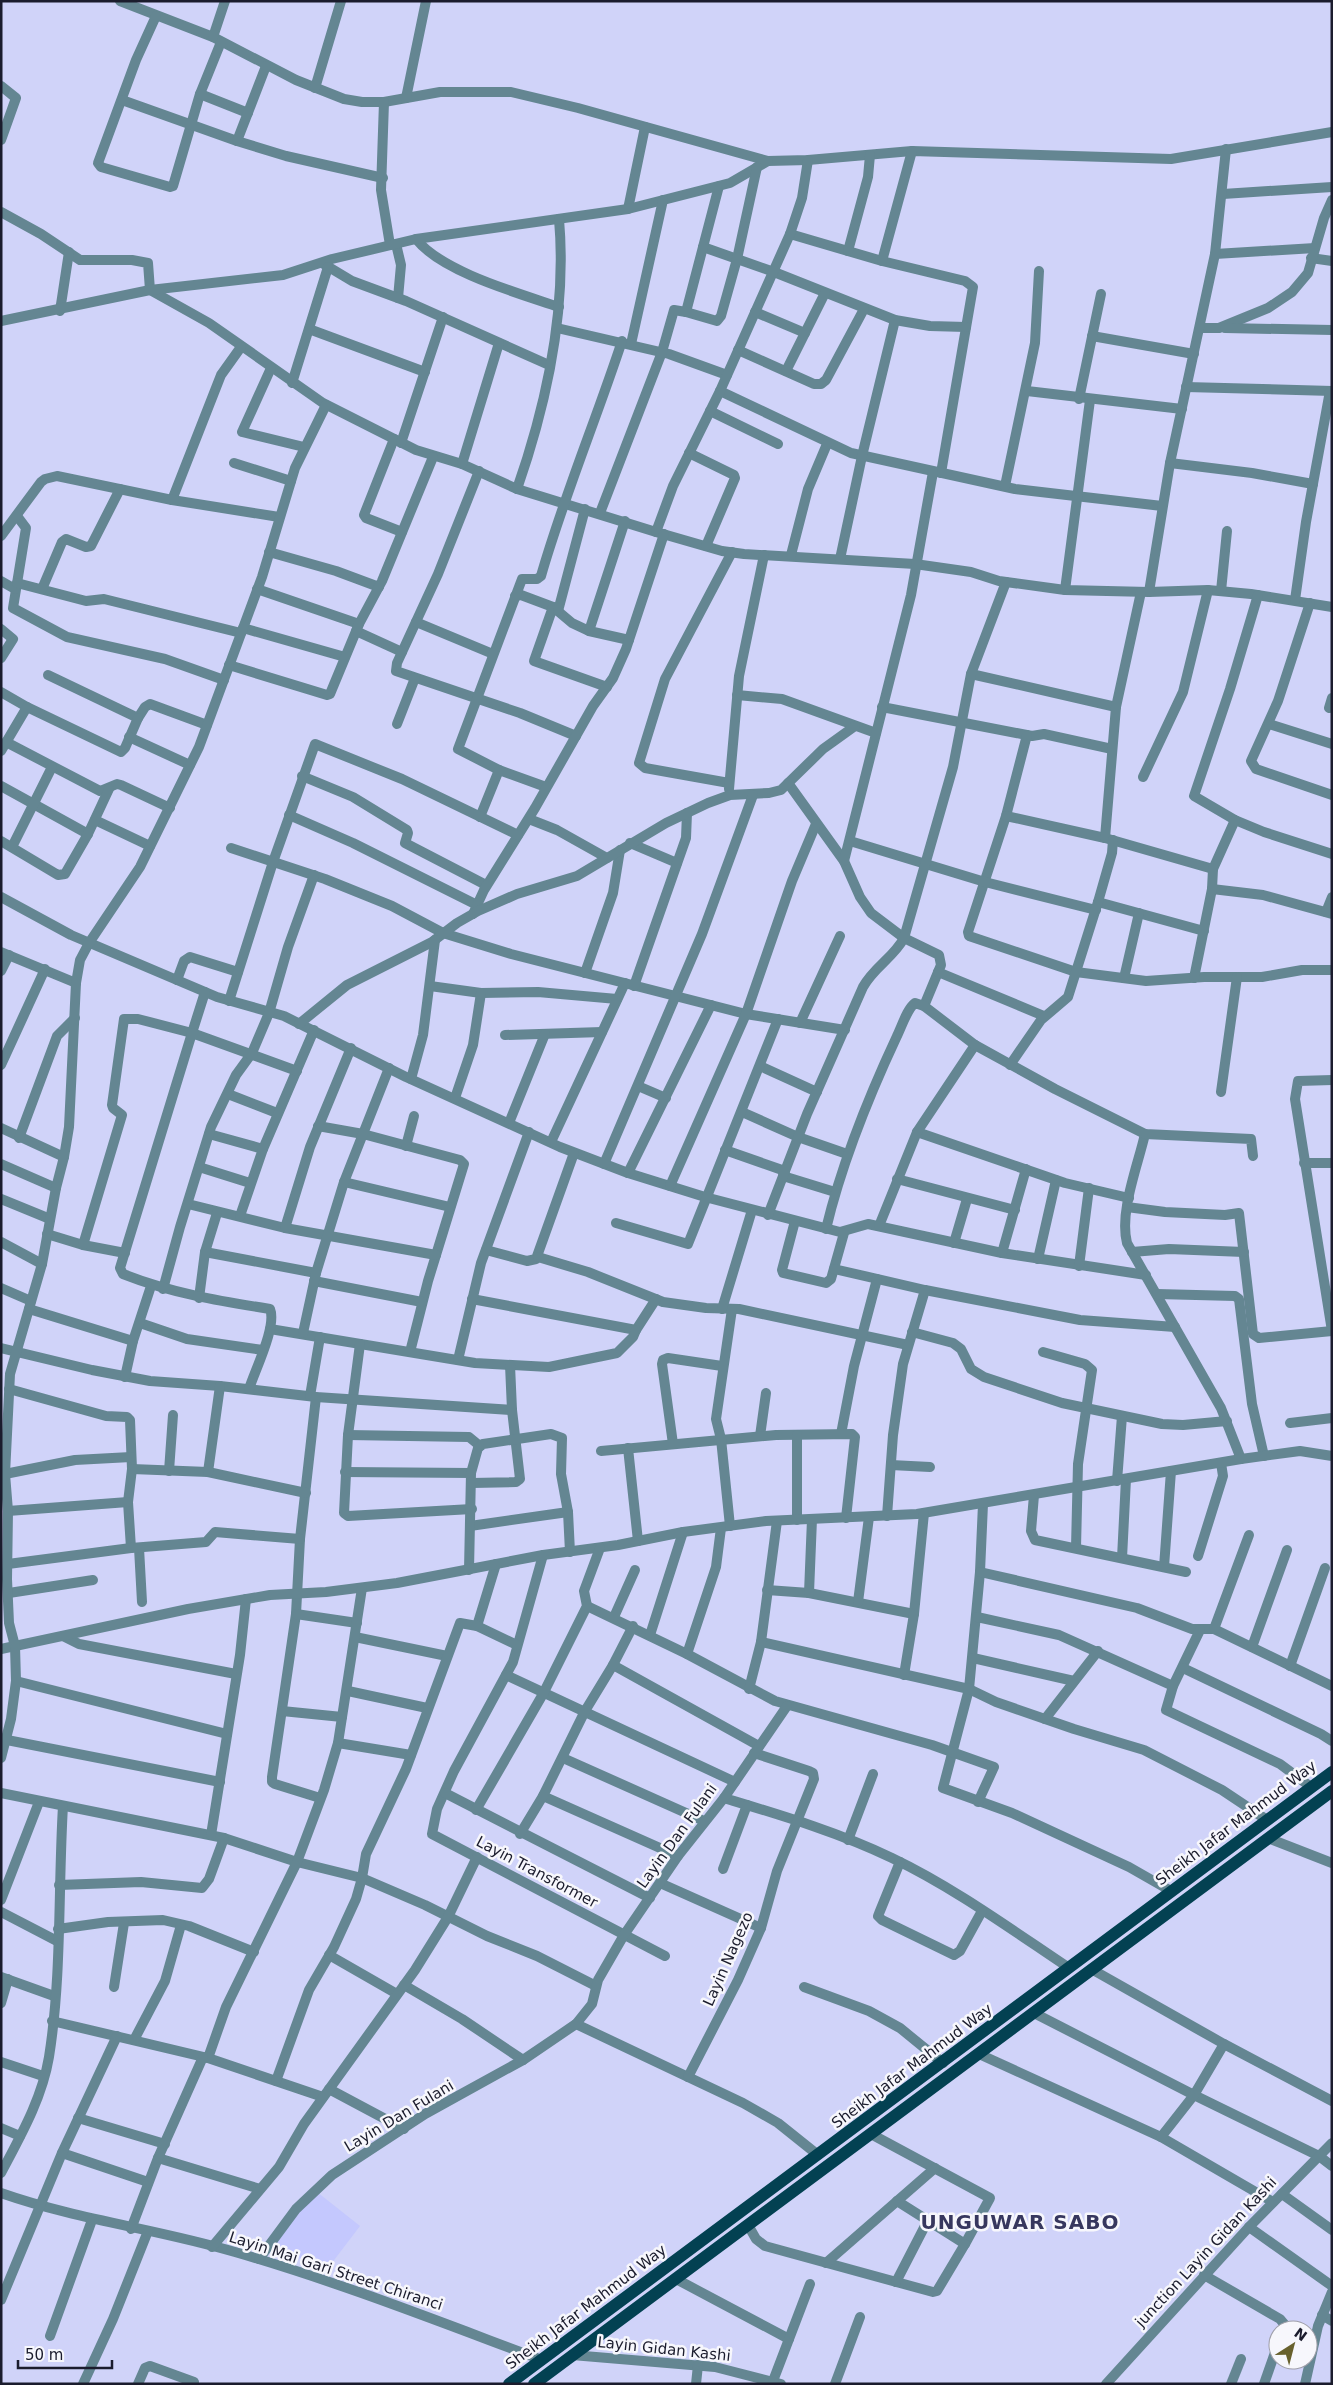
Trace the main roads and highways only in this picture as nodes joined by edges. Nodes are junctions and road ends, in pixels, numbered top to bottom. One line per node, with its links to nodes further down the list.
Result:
1 (1332, 1772): 4 (main road, Sheikh Jafar Mahmud Way)
2 (1332, 1791): 3 (main road, Sheikh Jafar Mahmud Way)
3 (538, 2383)
4 (509, 2384)

